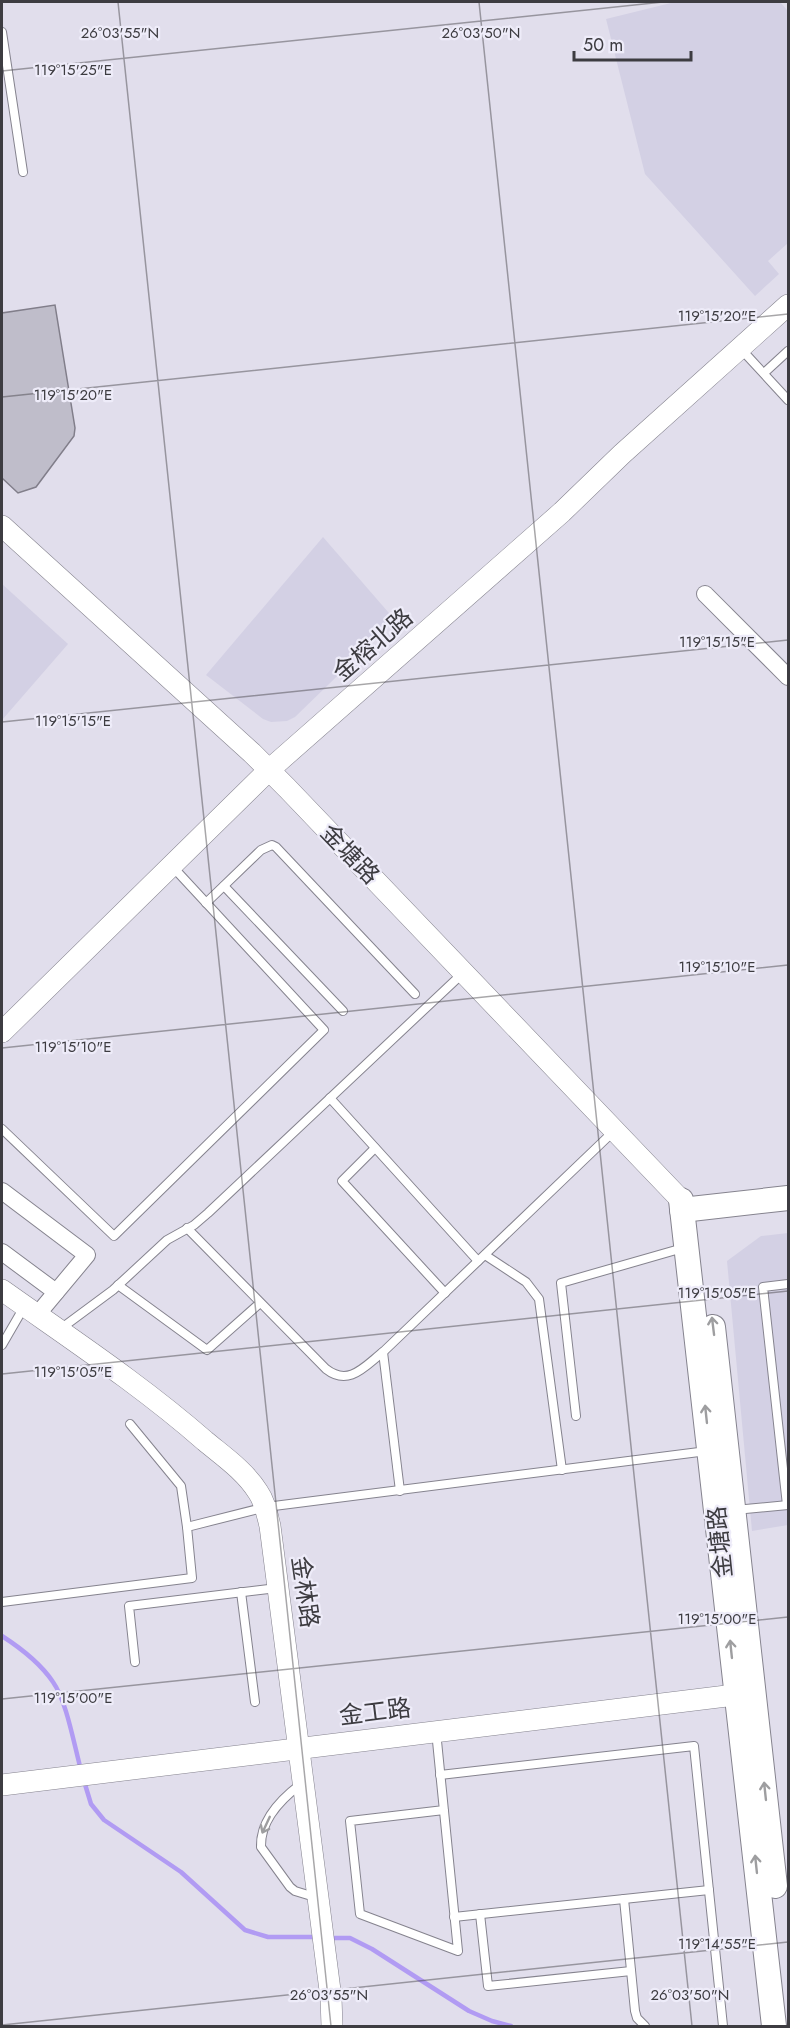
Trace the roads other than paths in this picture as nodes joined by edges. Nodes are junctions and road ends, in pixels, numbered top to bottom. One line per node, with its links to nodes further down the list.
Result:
1 (2, 32): 2 (lane)
2 (23, 172)
3 (789, 305): 4 (street, 金榕北路)
4 (740, 348): 6 (lane); 11 (street, 金榕北路)
5 (789, 351): 6 (lane)
6 (764, 373): 7 (lane)
7 (789, 400)
8 (2, 526): 11 (street, 金塘路)
9 (705, 594): 10 (street)
10 (789, 677)
11 (269, 770): 12 (street, 金榕北路); 15 (street, 金塘路)
12 (172, 866): 14 (lane); 18 (street, 金榕北路)
13 (224, 886): 14 (lane); 16 (lane); 17 (lane)
14 (206, 903): 20 (lane)
15 (463, 973): 19 (lane); 21 (street, 金塘路)
16 (415, 994)
17 (343, 1011)
18 (2, 1032)
19 (330, 1098): 22 (lane); 27 (lane)
20 (2, 1129)
21 (614, 1131): 26 (street, 金塘路); 29 (lane)
22 (375, 1148): 29 (lane); 34 (lane)
23 (2, 1191): 33 (street)
24 (789, 1198): 26 (main road)
25 (789, 1214): 26 (main road)
26 (687, 1220): 41 (lane); 43 (main road, 金塘路, one-way to 26); 48 (main road, 金塘路, one-way to 26)
27 (187, 1228): 31 (lane); 35 (lane)
28 (2, 1252): 33 (street)
29 (482, 1258): 34 (lane); 44 (lane)
30 (789, 1284): 46 (lane)
31 (118, 1286): 35 (lane); 37 (lane)
32 (2, 1290): 36 (street, 金林路)
33 (56, 1292): 36 (street)
34 (445, 1293): 40 (lane)
35 (260, 1303): 40 (lane)
36 (31, 1311): 37 (street, 金林路); 38 (lane)
37 (58, 1330): 47 (street, 金林路)
38 (5, 1332): 39 (lane)
39 (2, 1345)
40 (383, 1352): 45 (lane)
41 (576, 1416)
42 (130, 1424): 49 (lane)
43 (710, 1451): 44 (lane); 48 (main road, 金塘路)
44 (562, 1470): 45 (lane)
45 (400, 1491): 47 (lane)
46 (788, 1505): 48 (lane)
47 (266, 1507): 49 (lane); 50 (street, 金林路)
48 (725, 1511): 54 (main road, 金塘路, one-way to 48)
49 (187, 1527): 52 (lane)
50 (279, 1588): 51 (lane); 57 (street, 金林路)
51 (242, 1592): 53 (lane); 55 (lane)
52 (2, 1602)
53 (135, 1662)
54 (746, 1694): 56 (street, 金工路); 68 (main road, 金塘路, one-way to 54); 72 (main road, 金塘路, one-way to 54)
55 (255, 1702)
56 (436, 1731): 57 (street, 金工路); 58 (lane)
57 (300, 1747): 59 (street, 金林路); 60 (street, 金工路)
58 (440, 1776): 61 (lane); 62 (lane)
59 (304, 1782): 64 (street, 金林路); 64 (lane, one-way to 64)
60 (2, 1785)
61 (444, 1810): 66 (lane); 66 (lane)
62 (709, 1890): 63 (lane); 71 (lane)
63 (624, 1899): 65 (lane); 67 (lane)
64 (319, 1901): 69 (street, 金林路)
65 (480, 1914): 66 (lane); 67 (lane)
66 (454, 1917)
67 (631, 1971): 70 (lane)
68 (789, 2017)
69 (332, 2026)
70 (645, 2026)
71 (723, 2026)
72 (774, 2026)

